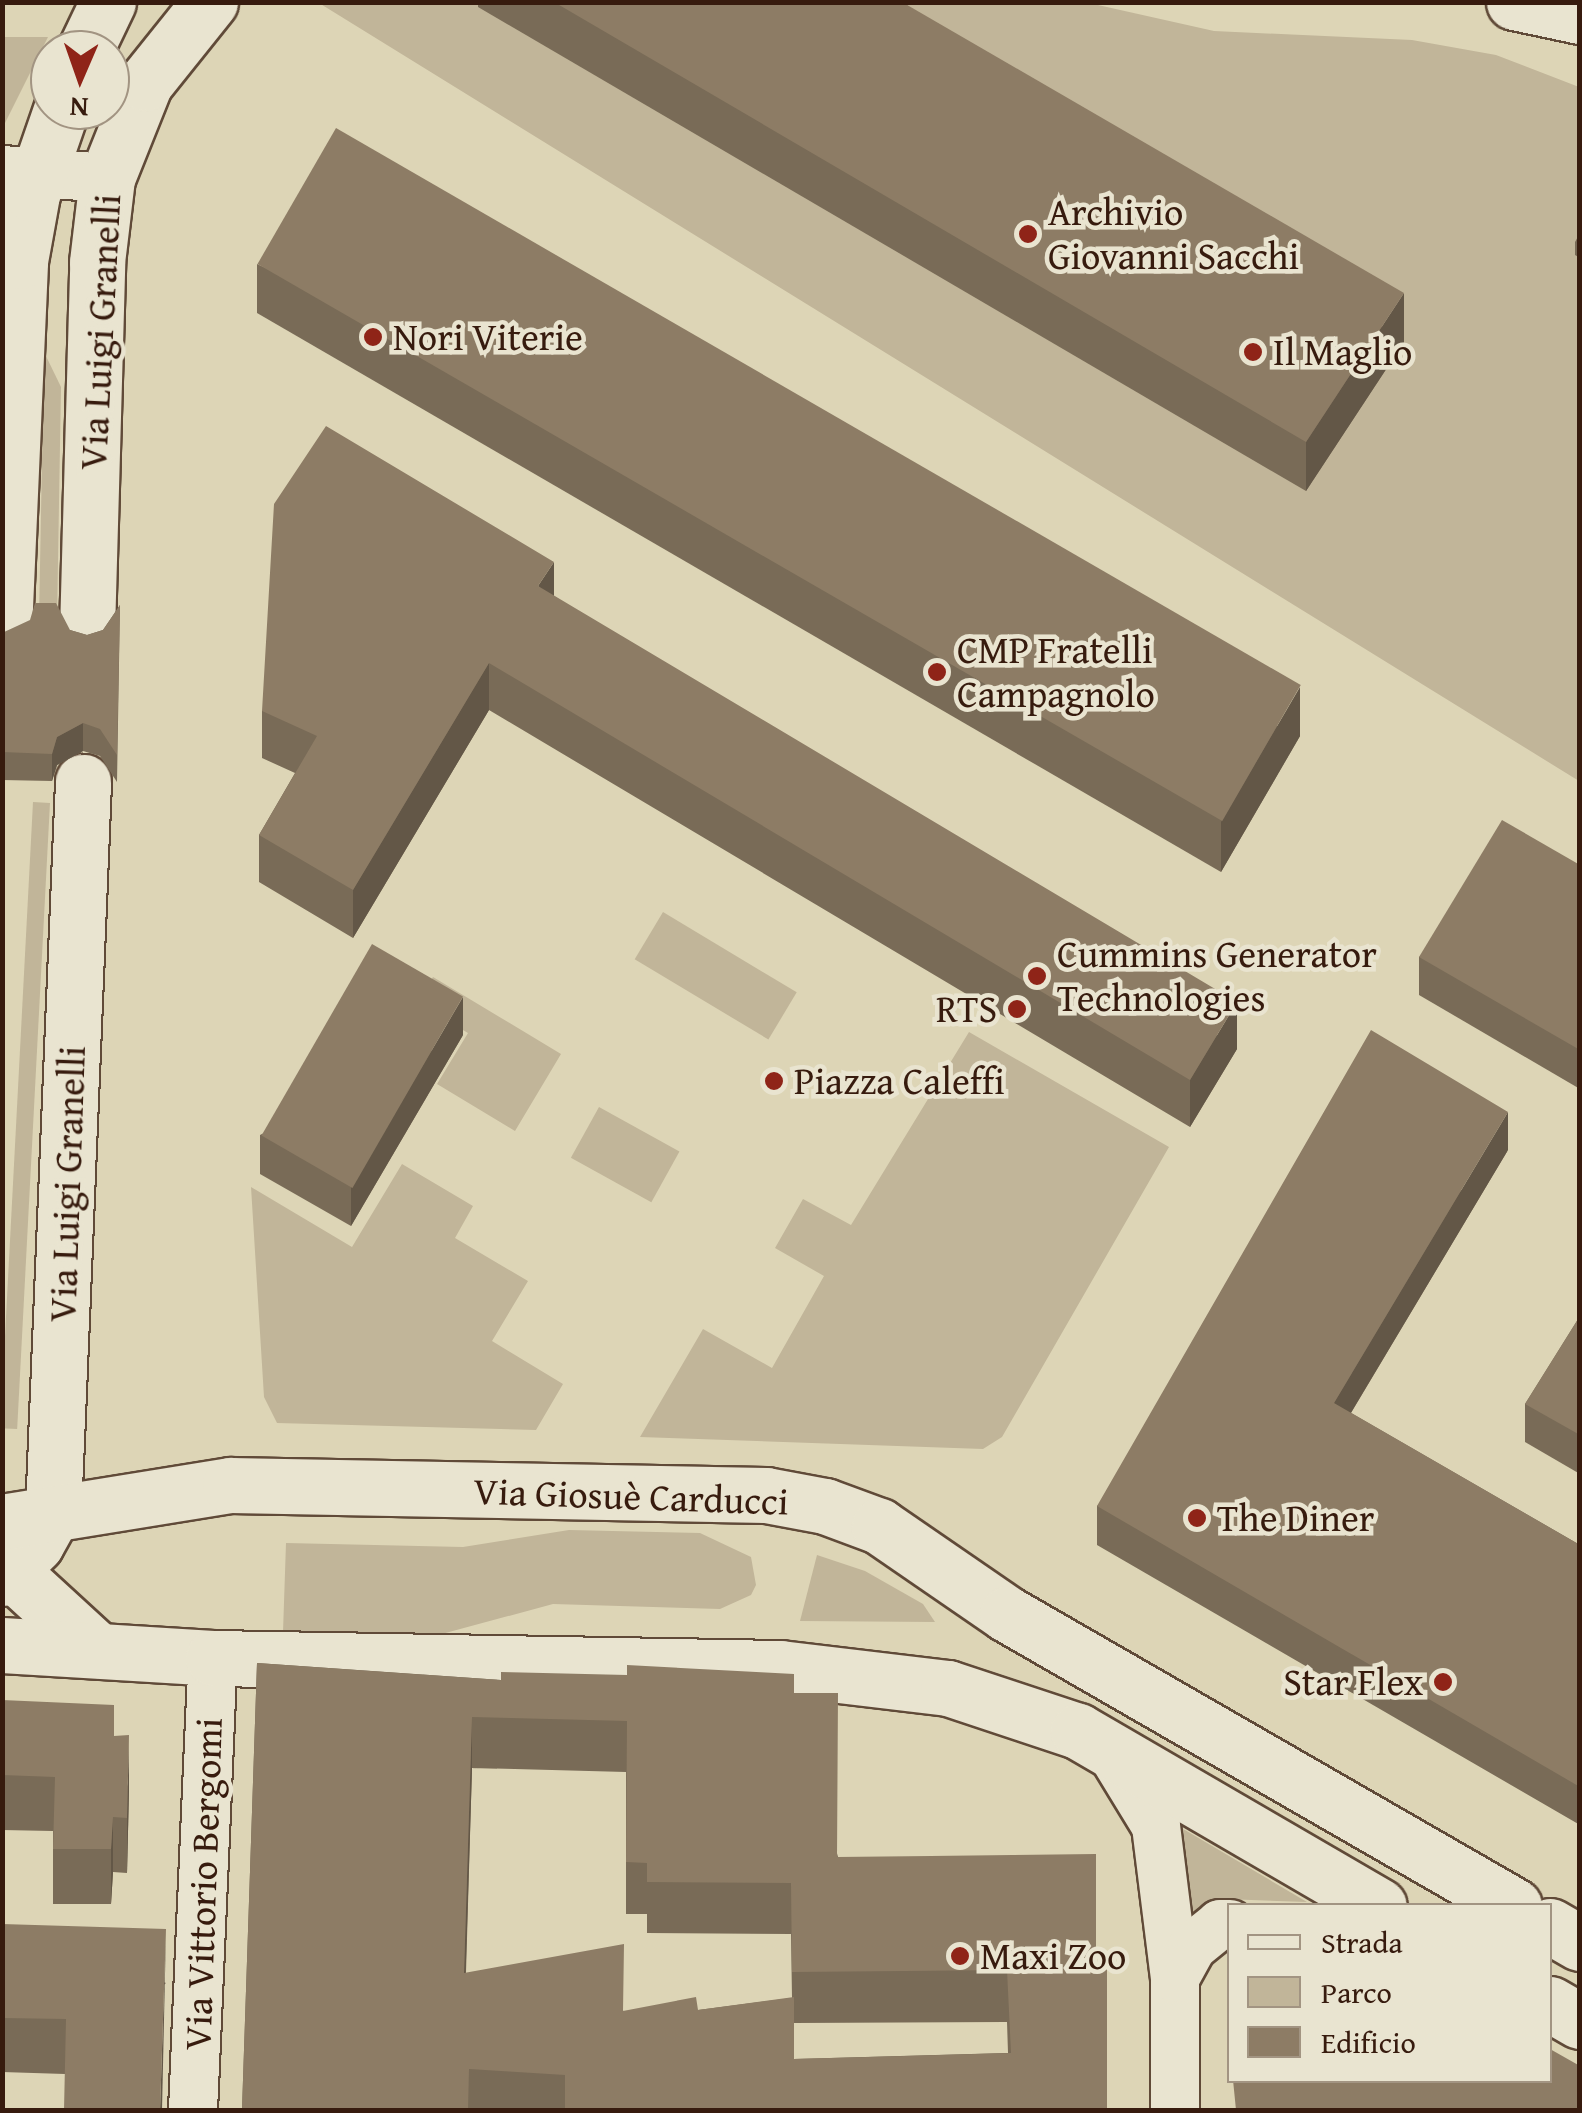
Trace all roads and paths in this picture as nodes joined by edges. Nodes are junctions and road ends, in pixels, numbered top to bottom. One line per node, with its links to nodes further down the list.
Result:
1 (108, 2): 5 (main road)
2 (210, 2): 8 (main road, Via Luigi Granelli)
3 (1514, 2): 4 (main road)
4 (1580, 16)
5 (95, 30)
6 (47, 130): 7 (main road, Via Luigi Granelli)
7 (20, 171): 8 (street); 9 (main road, Via Luigi Granelli)
8 (107, 178): 10 (main road, Via Luigi Granelli)
9 (4, 630)
10 (87, 631)
11 (83, 782): 12 (main road, Via Luigi Granelli)
12 (14, 1550): 14 (main road); 18 (main road, Via Giosuè Carducci)
13 (2, 1645): 14 (main road)
14 (97, 1650): 15 (main road)
15 (213, 1658): 16 (main road); 25 (street, Via Vittorio Bergomi)
16 (1106, 1746): 17 (main road); 22 (street)
17 (1375, 1903)
18 (1509, 1903)
19 (1227, 1926): 22 (street)
20 (1552, 1927): 21 (main road)
21 (1580, 1943)
22 (1175, 1978): 26 (street)
23 (1552, 2005): 24 (main road)
24 (1580, 2021)
25 (193, 2110)
26 (1174, 2110)

